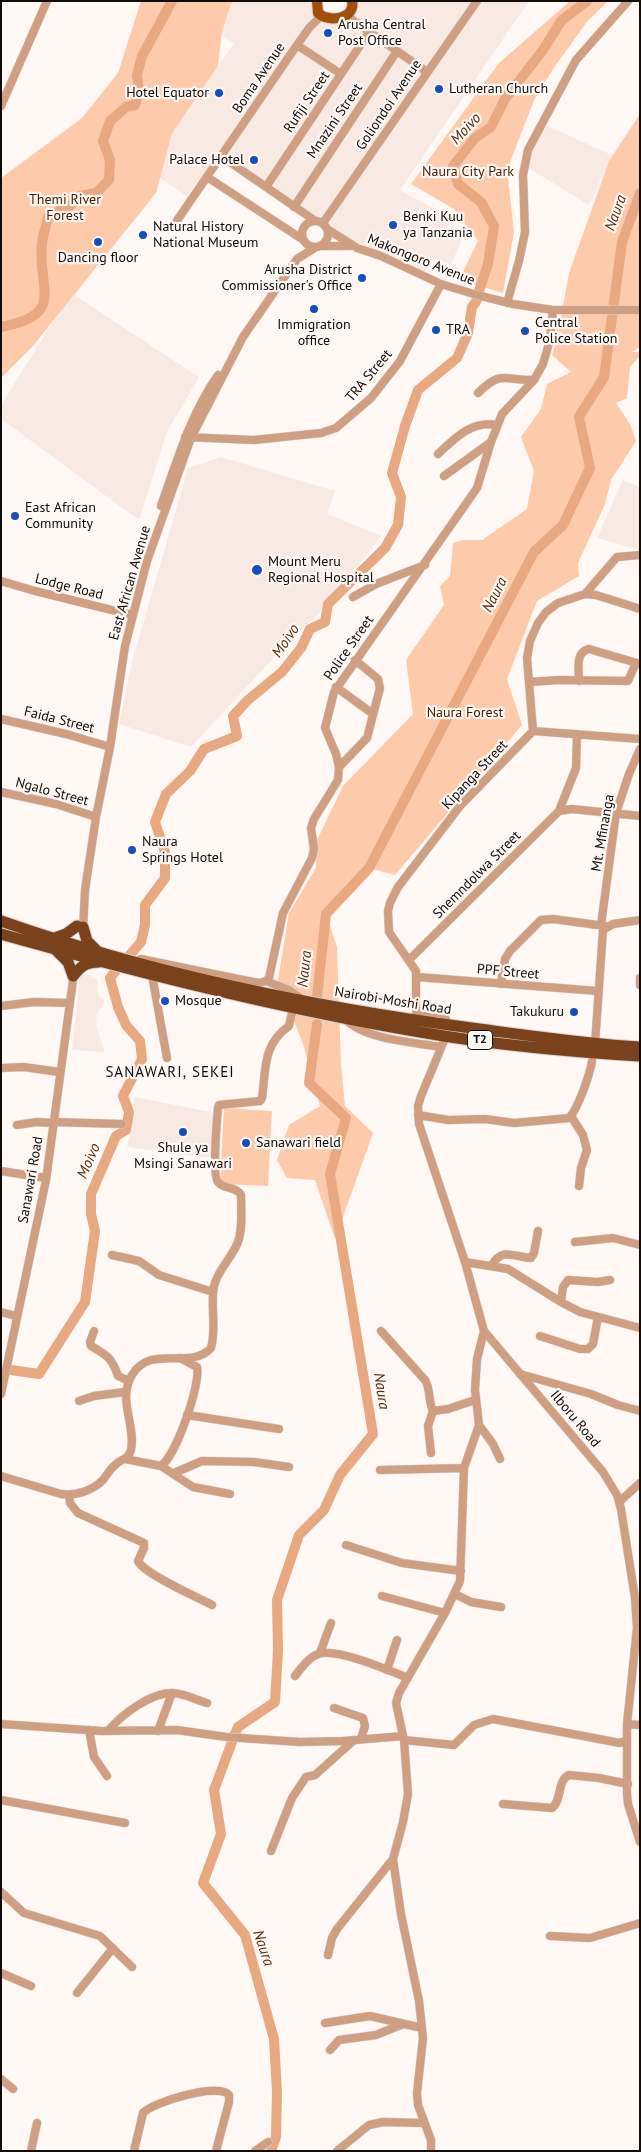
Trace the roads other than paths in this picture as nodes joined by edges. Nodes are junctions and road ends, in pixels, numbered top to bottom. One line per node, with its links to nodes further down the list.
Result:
1 (47, 1): 13 (street)
2 (317, 1): 6 (main road)
3 (352, 1): 7 (main road)
4 (477, 1): 11 (street, Goliondoi Avenue)
5 (628, 1): 26 (street)
6 (321, 16): 7 (main road); 9 (street, Boma Avenue)
7 (347, 16): 8 (street)
8 (369, 32): 10 (street); 12 (street, Rufiji Street)
9 (297, 45): 12 (street); 14 (street, Boma Avenue)
10 (397, 51): 11 (street); 17 (street, Mnazini Street)
11 (427, 72): 20 (street, Goliondoi Avenue)
12 (341, 74): 16 (street, Rufiji Street)
13 (1, 106)
14 (221, 156): 15 (street, Boma Avenue); 16 (street)
15 (207, 177): 19 (street); 21 (street)
16 (266, 187): 17 (street)
17 (294, 207): 18 (street)
18 (314, 220): 20 (street); 21 (street)
19 (176, 222)
20 (325, 226): 22 (street); 23 (street)
21 (303, 240): 22 (street); 24 (street)
22 (318, 247): 23 (street); 24 (street)
23 (357, 248): 25 (street, Makongoro Avenue)
24 (297, 259): 32 (street)
25 (441, 284): 26 (street, Makongoro Avenue); 32 (street, TRA Street)
26 (507, 303): 27 (street, Makongoro Avenue)
27 (553, 310): 28 (street, Makongoro Avenue); 29 (street, Police Street)
28 (640, 310)
29 (534, 380): 30 (street); 31 (street, Police Street)
30 (478, 393)
31 (497, 425): 33 (street, Police Street); 34 (street)
32 (188, 438): 42 (street, East African Avenue)
33 (491, 442): 35 (street); 37 (street, Police Street)
34 (438, 454)
35 (444, 476)
36 (640, 555): 39 (street)
37 (425, 565): 40 (street); 43 (street, Police Street)
38 (1, 581): 42 (street, Lodge Road)
39 (585, 594): 41 (street); 46 (street)
40 (353, 597)
41 (640, 609)
42 (132, 615): 53 (street, East African Avenue)
43 (355, 660): 47 (street, Police Street); 48 (street)
44 (638, 663): 45 (street); 45 (street)
45 (579, 681): 46 (street)
46 (528, 682): 50 (street)
47 (336, 687): 48 (street); 55 (street, Police Street)
48 (373, 714): 55 (street)
49 (1, 719): 53 (street, Faida Street)
50 (533, 731): 51 (street); 69 (street, Kipanga Street)
51 (577, 734): 52 (street); 57 (street)
52 (640, 739)
53 (110, 747): 60 (street, East African Avenue)
54 (640, 749): 58 (street, Mt. Mfinanga)
55 (339, 767): 76 (street)
56 (1, 792): 60 (street, Ngalo Street)
57 (561, 810): 58 (street); 69 (street, Shemndolwa Street)
58 (616, 813): 59 (street); 64 (street, Mt. Mfinanga)
59 (640, 816)
60 (96, 817): 63 (street, East African Avenue)
61 (640, 920): 64 (street)
62 (1, 921): 66 (highway, Nairobi-Moshi Road / T2)
63 (80, 926): 66 (highway); 67 (street, Sanawari Road); 68 (highway)
64 (604, 926): 77 (street); 79 (street, Mt. Mfinanga)
65 (1, 934): 66 (highway, Nairobi-Moshi Road / T2)
66 (53, 944): 67 (highway, Nairobi-Moshi Road / T2); 72 (highway)
67 (76, 950): 68 (highway, Nairobi-Moshi Road / T2); 71 (highway, Nairobi-Moshi Road / T2); 72 (street, Sanawari Road)
68 (97, 951): 70 (highway, Nairobi-Moshi Road / T2)
69 (409, 960): 74 (street, Kipanga Street)
70 (135, 962): 76 (street); 81 (highway, Nairobi-Moshi Road / T2)
71 (106, 963): 72 (highway); 73 (highway, Nairobi-Moshi Road / T2)
72 (74, 972): 80 (street, Sanawari Road)
73 (152, 975): 83 (highway, Nairobi-Moshi Road / T2); 88 (street)
74 (417, 977): 77 (street, PPF Street); 84 (street, Kipanga Street)
75 (640, 978): 78 (street)
76 (266, 982): 81 (street)
77 (501, 984): 79 (street, PPF Street)
78 (640, 985)
79 (598, 991): 85 (street, Mt. Mfinanga)
80 (69, 1003): 82 (street); 91 (street, Sanawari Road)
81 (307, 1003): 84 (highway, Nairobi-Moshi Road / T2)
82 (1, 1006)
83 (293, 1008): 84 (highway, Nairobi-Moshi Road / T2); 107 (street)
84 (445, 1036): 85 (highway, Nairobi-Moshi Road / T2); 87 (highway, Nairobi-Moshi Road / T2); 92 (street, Ilboru Road)
85 (595, 1044): 86 (highway, Nairobi-Moshi Road / T2)
86 (640, 1047)
87 (640, 1056)
88 (167, 1058)
89 (592, 1061): 93 (street)
90 (1, 1068): 91 (street)
91 (59, 1072): 94 (street, Sanawari Road)
92 (418, 1115): 93 (street); 104 (street, Ilboru Road)
93 (572, 1116): 99 (street)
94 (53, 1123): 95 (street); 96 (street); 98 (street, Sanawari Road)
95 (122, 1124)
96 (17, 1125)
97 (1, 1171): 98 (street)
98 (46, 1178): 110 (street, Sanawari Road)
99 (579, 1186)
100 (538, 1231): 105 (street)
101 (575, 1242): 102 (street)
102 (640, 1244)
103 (112, 1255): 107 (street)
104 (466, 1262): 105 (street); 115 (street, Ilboru Road)
105 (492, 1265): 108 (street)
106 (610, 1280): 108 (street)
107 (213, 1292): 117 (street)
108 (561, 1302): 111 (street)
109 (1, 1312): 110 (street)
110 (16, 1316): 121 (street, Sanawari Road)
111 (598, 1317): 112 (street); 116 (street)
112 (640, 1328)
113 (94, 1331): 119 (street)
114 (381, 1331): 124 (street)
115 (484, 1331): 118 (street, Ilboru Road); 122 (street)
116 (540, 1336)
117 (180, 1358): 119 (street); 126 (street)
118 (520, 1374): 125 (street); 141 (street, Ilboru Road)
119 (129, 1381): 120 (street)
120 (125, 1392): 123 (street); 130 (street)
121 (1, 1394)
122 (475, 1400): 124 (street); 127 (street)
123 (79, 1401)
124 (433, 1411): 129 (street)
125 (640, 1411)
126 (188, 1415): 128 (street); 132 (street)
127 (479, 1425): 131 (street); 134 (street)
128 (279, 1429)
129 (431, 1453)
130 (125, 1459): 132 (street); 140 (street)
131 (500, 1459)
132 (161, 1466): 136 (street)
133 (288, 1467): 136 (street)
134 (464, 1468): 135 (street); 143 (street)
135 (380, 1470)
136 (174, 1473): 139 (street)
137 (1, 1476): 140 (street)
138 (640, 1483): 141 (street)
139 (230, 1494)
140 (69, 1495): 146 (street)
141 (619, 1502): 159 (street, Ilboru Road)
142 (346, 1545): 143 (street)
143 (461, 1571): 144 (street)
144 (455, 1594): 147 (street); 148 (street)
145 (382, 1596): 148 (street)
146 (212, 1605)
147 (501, 1607)
148 (445, 1613): 154 (street)
149 (331, 1623): 151 (street)
150 (397, 1640): 152 (street)
151 (320, 1653): 152 (street); 153 (street)
152 (387, 1670): 154 (street)
153 (295, 1676)
154 (408, 1678): 164 (street)
155 (172, 1693): 156 (street); 162 (street); 163 (street)
156 (207, 1703)
157 (334, 1708): 165 (street)
158 (1, 1724): 161 (street)
159 (627, 1724): 160 (street); 166 (street, Ilboru Road)
160 (640, 1725)
161 (90, 1730): 162 (street); 167 (street)
162 (108, 1731): 163 (street)
163 (158, 1731): 165 (street)
164 (404, 1738): 165 (street); 166 (street); 174 (street)
165 (357, 1740): 173 (street)
166 (627, 1740): 168 (street, Ilboru Road)
167 (107, 1776)
168 (628, 1784): 170 (street); 172 (street, Ilboru Road)
169 (1, 1800): 171 (street)
170 (503, 1804)
171 (125, 1823)
172 (640, 1842)
173 (271, 1851)
174 (393, 1859): 179 (street); 186 (street)
175 (1, 1892): 178 (street)
176 (640, 1923): 177 (street)
177 (550, 1936)
178 (113, 1948): 180 (street); 183 (street)
179 (328, 1955)
180 (132, 1967)
181 (1, 1973): 182 (street)
182 (31, 1986)
183 (76, 1994)
184 (325, 2023): 185 (street)
185 (403, 2024): 186 (street); 187 (street)
186 (422, 2028): 191 (street)
187 (330, 2050)
188 (1, 2080): 189 (street)
189 (13, 2089)
190 (37, 2123): 193 (street)
191 (423, 2123): 197 (street); 198 (street)
192 (268, 2142): 196 (street)
193 (31, 2151)
194 (134, 2151): 195 (street)
195 (216, 2151)
196 (255, 2151)
197 (337, 2151)
198 (431, 2151)

